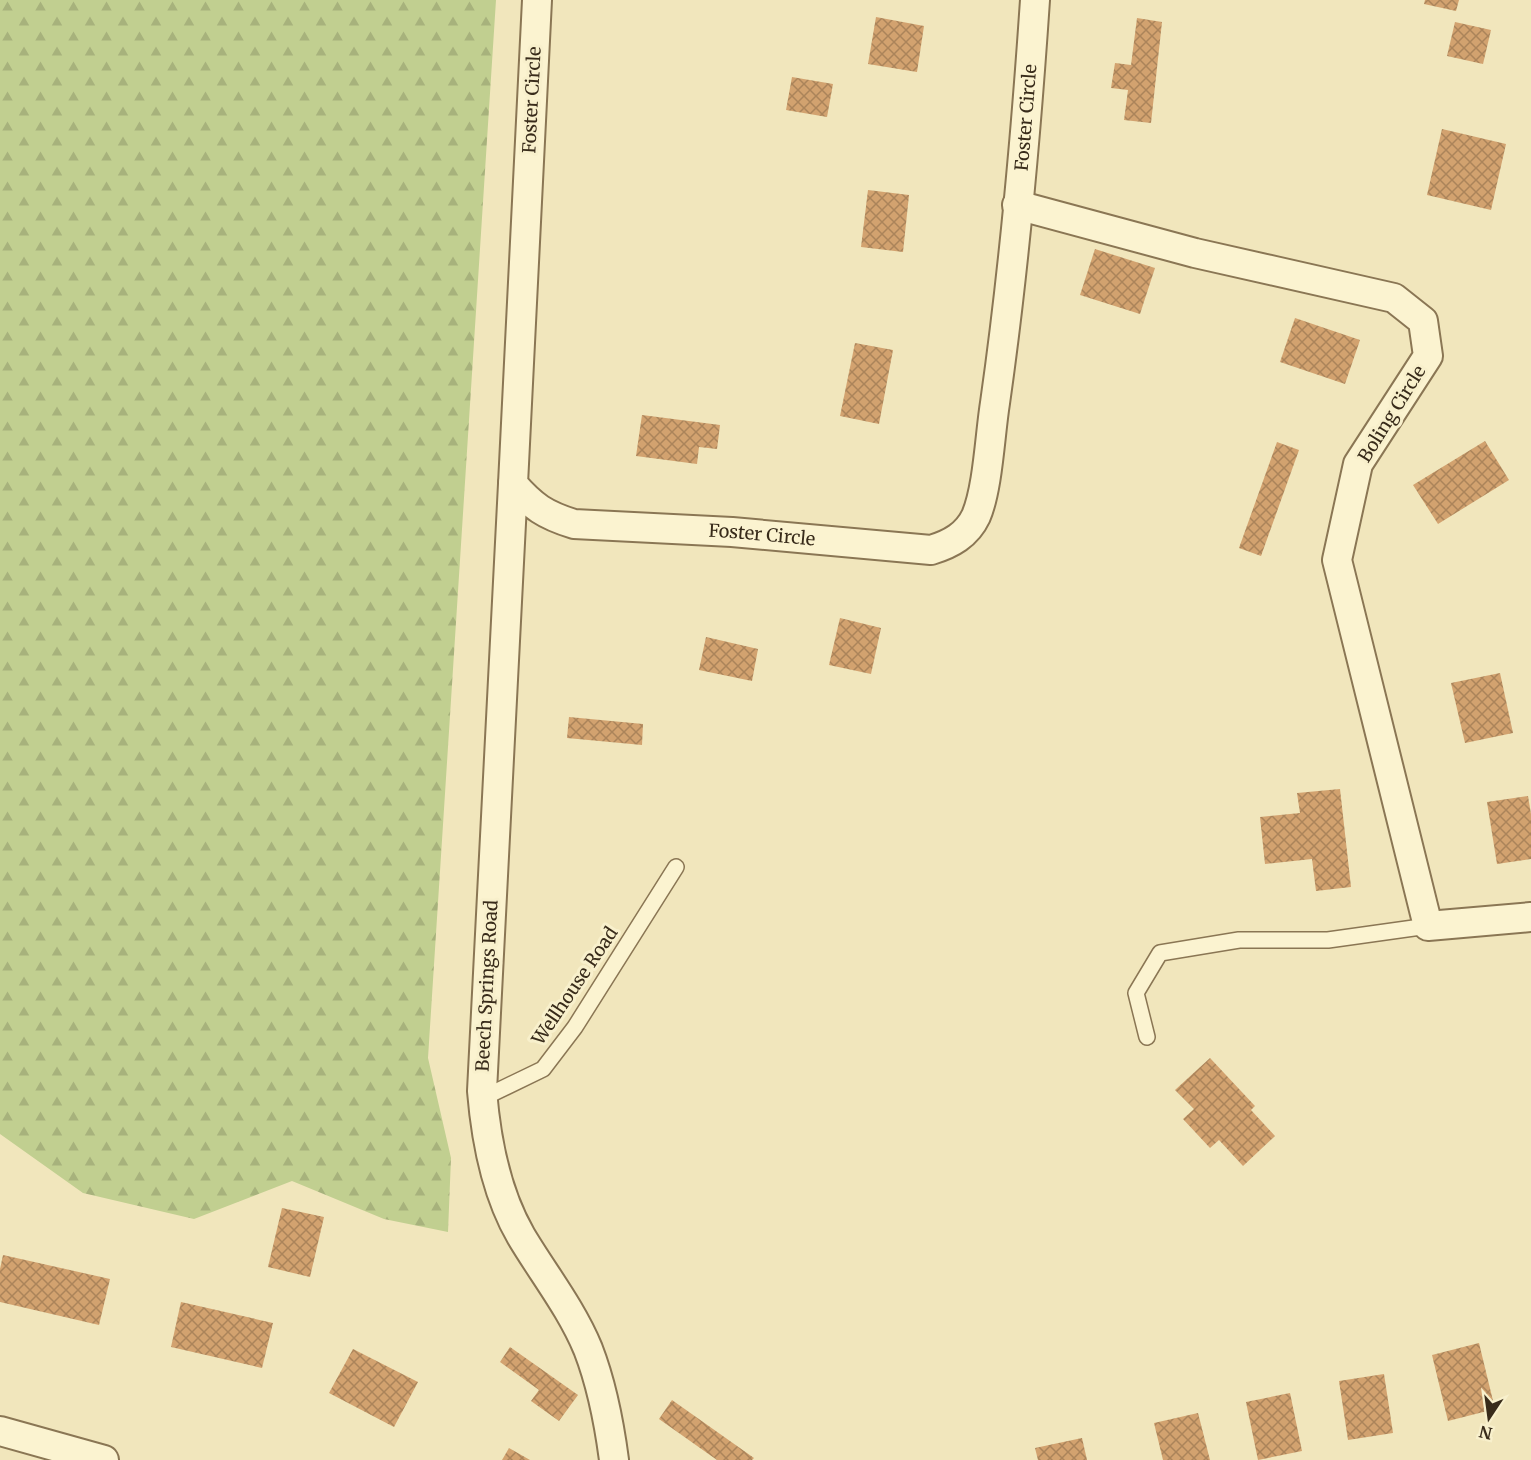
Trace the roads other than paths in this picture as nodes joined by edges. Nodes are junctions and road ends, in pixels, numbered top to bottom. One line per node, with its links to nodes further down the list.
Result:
1 (537, 0): 4 (street, Foster Circle)
2 (1031, 0): 3 (street, Foster Circle)
3 (1017, 205): 4 (street, Foster Circle); 7 (street, Boling Circle)
4 (513, 484): 9 (street, Beech Springs Road)
5 (676, 867): 9 (lane, Wellhouse Road)
6 (1531, 916): 7 (street)
7 (1428, 926): 8 (lane)
8 (1147, 1037)
9 (483, 1098): 12 (street, Beech Springs Road)
10 (0, 1431): 11 (street)
11 (104, 1460)
12 (614, 1460)

